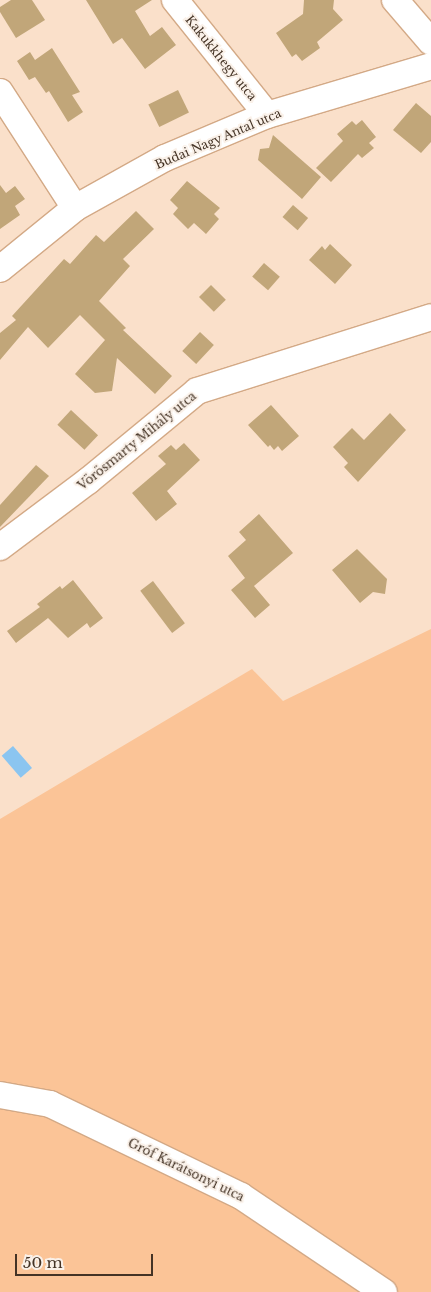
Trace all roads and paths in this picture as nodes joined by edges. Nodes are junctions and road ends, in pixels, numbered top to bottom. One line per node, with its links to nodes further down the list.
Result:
1 (175, 0): 6 (street, Kakukkhegy utca)
2 (396, 0): 3 (street)
3 (431, 42)
4 (431, 66): 6 (street, Budai Nagy Antal utca)
5 (0, 92): 7 (street)
6 (267, 115): 7 (street, Budai Nagy Antal utca)
7 (75, 208): 8 (street, Budai Nagy Antal utca)
8 (0, 269)
9 (431, 317): 10 (street, Vörösmarty Mihály utca)
10 (0, 547)
11 (0, 1095): 12 (street, Gróf Karátsonyi utca)
12 (384, 1292)

